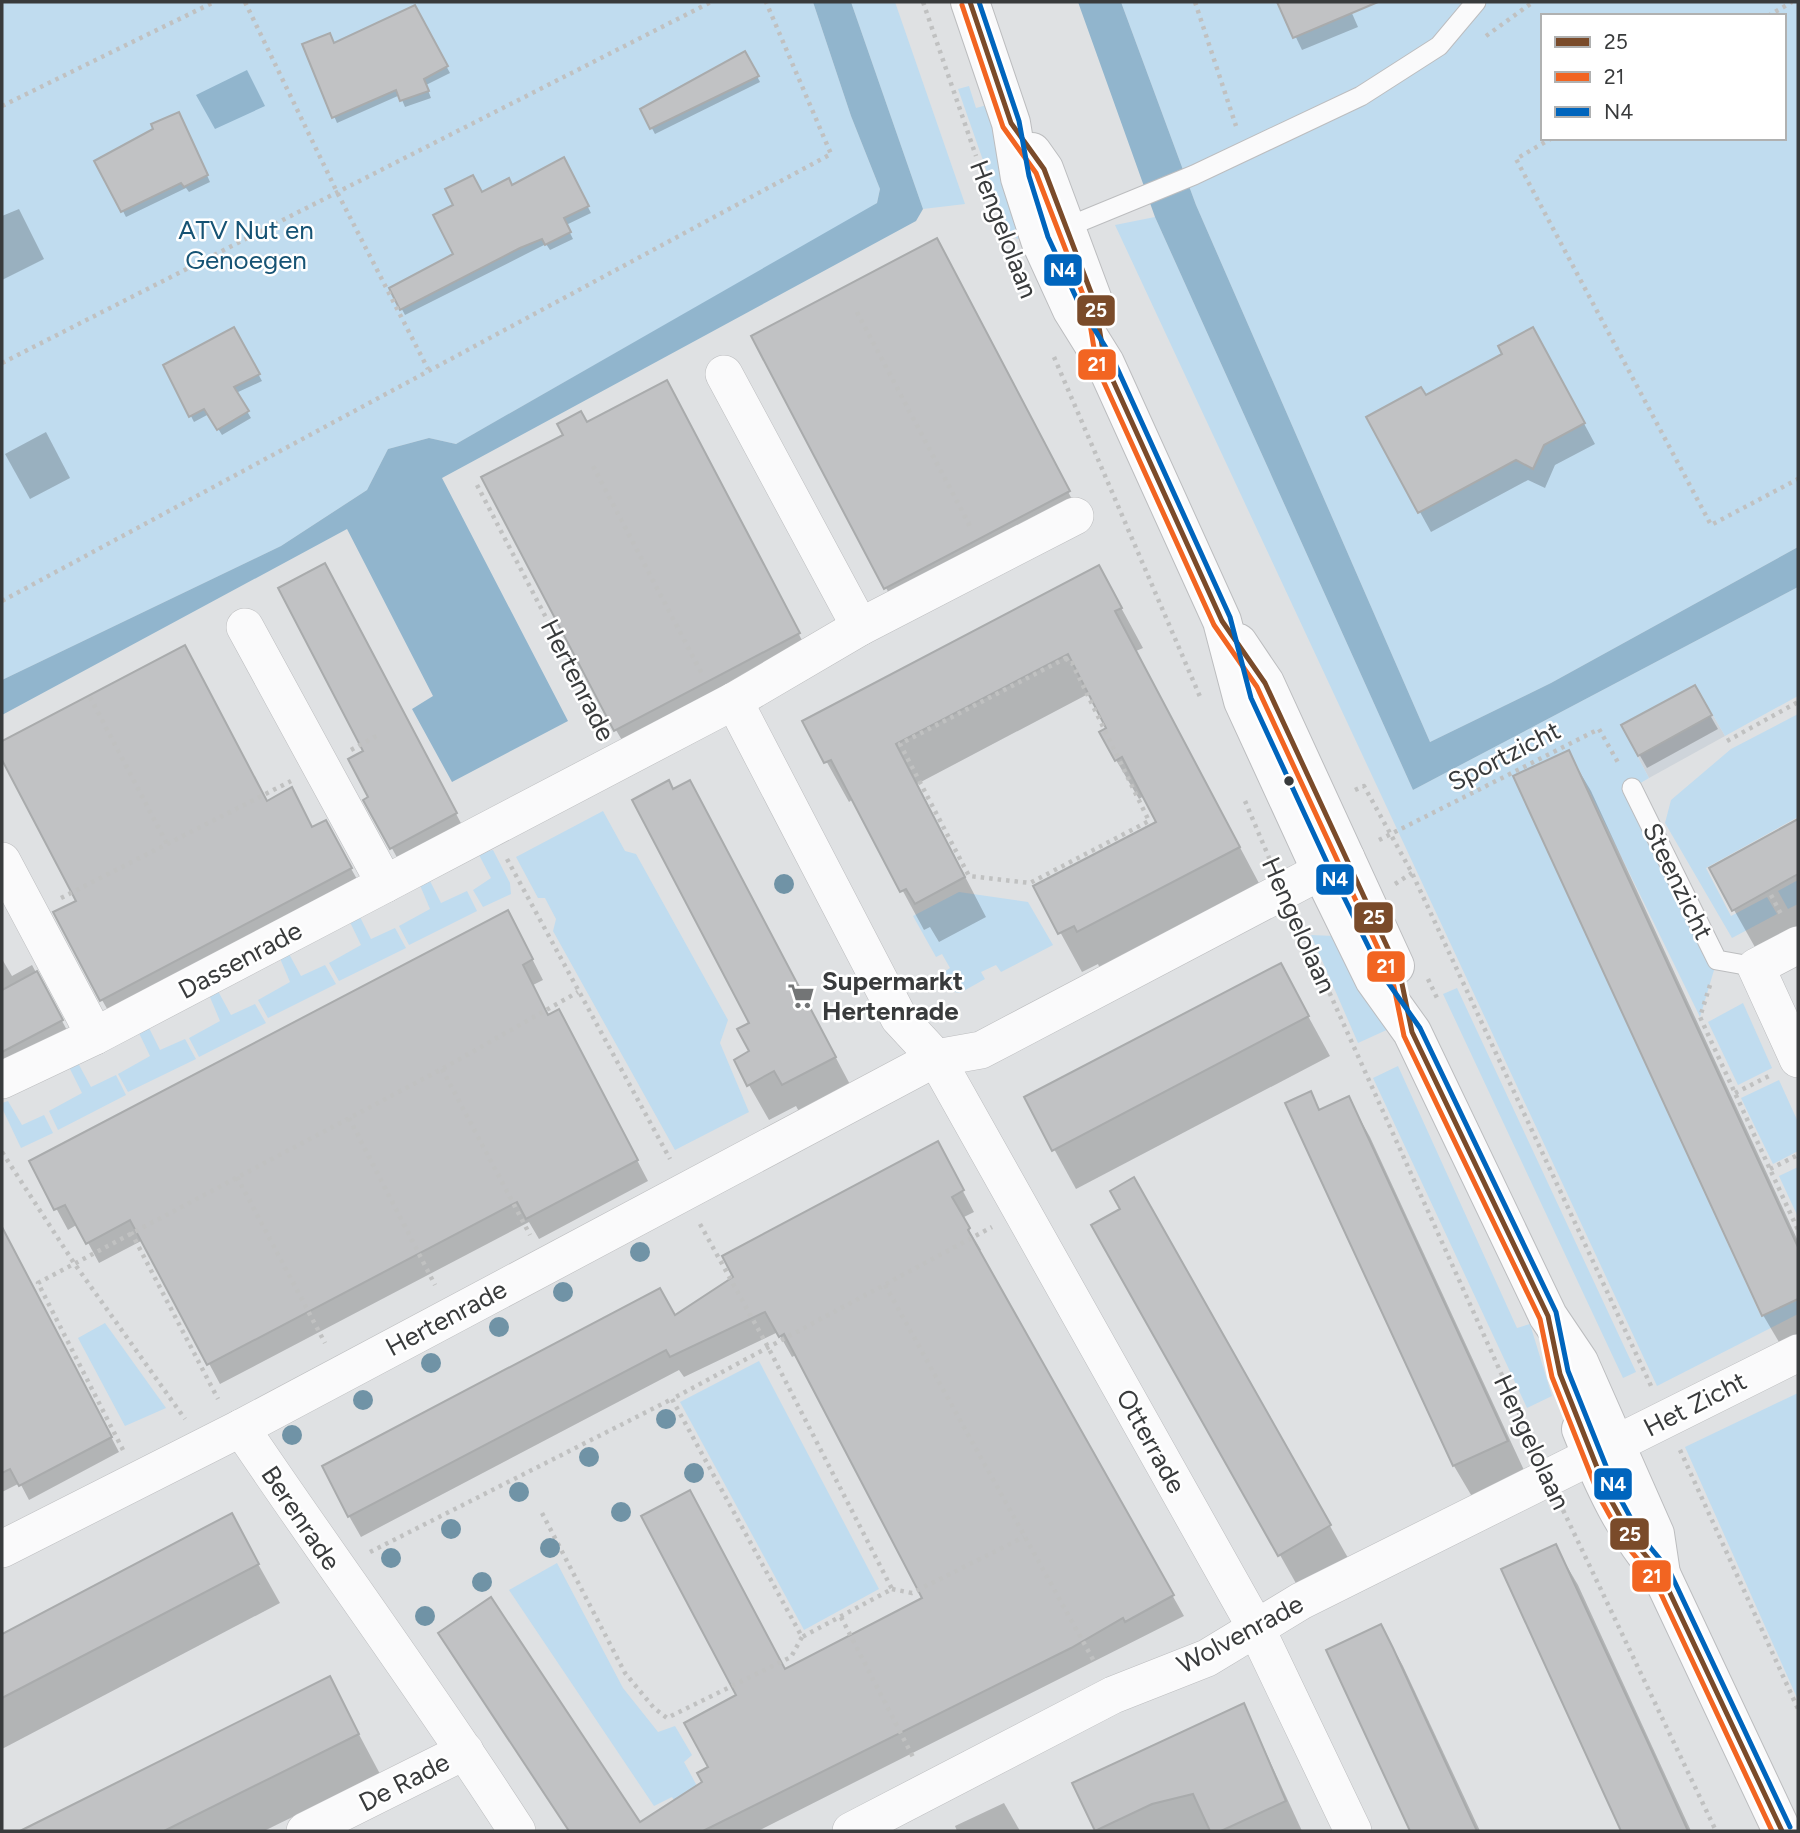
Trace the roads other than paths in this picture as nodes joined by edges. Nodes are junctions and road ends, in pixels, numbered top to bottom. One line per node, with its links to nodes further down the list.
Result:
1 (970, 2): 3 (street, Hengelolaan)
2 (1476, 2): 3 (lane)
3 (1053, 234): 11 (street, Hengelolaan)
4 (724, 374): 7 (street)
5 (1075, 516): 7 (street, Hertenrade)
6 (245, 627): 13 (street)
7 (860, 627): 8 (street, Hertenrade)
8 (727, 704): 9 (street, Hertenrade); 17 (street)
9 (620, 760): 13 (street, Dassenrade)
10 (1632, 788): 15 (lane, Steenzicht)
11 (1348, 858): 17 (street, Hertenrade); 22 (street, Hengelolaan)
12 (2, 861): 16 (street)
13 (385, 884): 16 (street, Dassenrade)
14 (1798, 945): 15 (street)
15 (1756, 967): 18 (street)
16 (95, 1036): 19 (street, Dassenrade)
17 (936, 1058): 21 (street, Hertenrade); 25 (street, Otterrade)
18 (1798, 1059)
19 (2, 1080)
20 (1798, 1353): 22 (street, Het Zicht)
21 (226, 1434): 23 (street, Hertenrade); 24 (street, Berenrade)
22 (1604, 1450): 25 (street, Wolvenrade); 32 (street, Hengelolaan)
23 (2, 1549)
24 (362, 1607): 26 (street, De Rade)
25 (1256, 1628): 27 (street, Wolvenrade); 31 (street, Otterrade)
26 (465, 1751): 28 (street, De Rade); 29 (street, De Rade)
27 (899, 1821): 30 (street, Wolvenrade)
28 (306, 1831)
29 (517, 1831)
30 (851, 1831)
31 (1353, 1831)
32 (1782, 1831)

